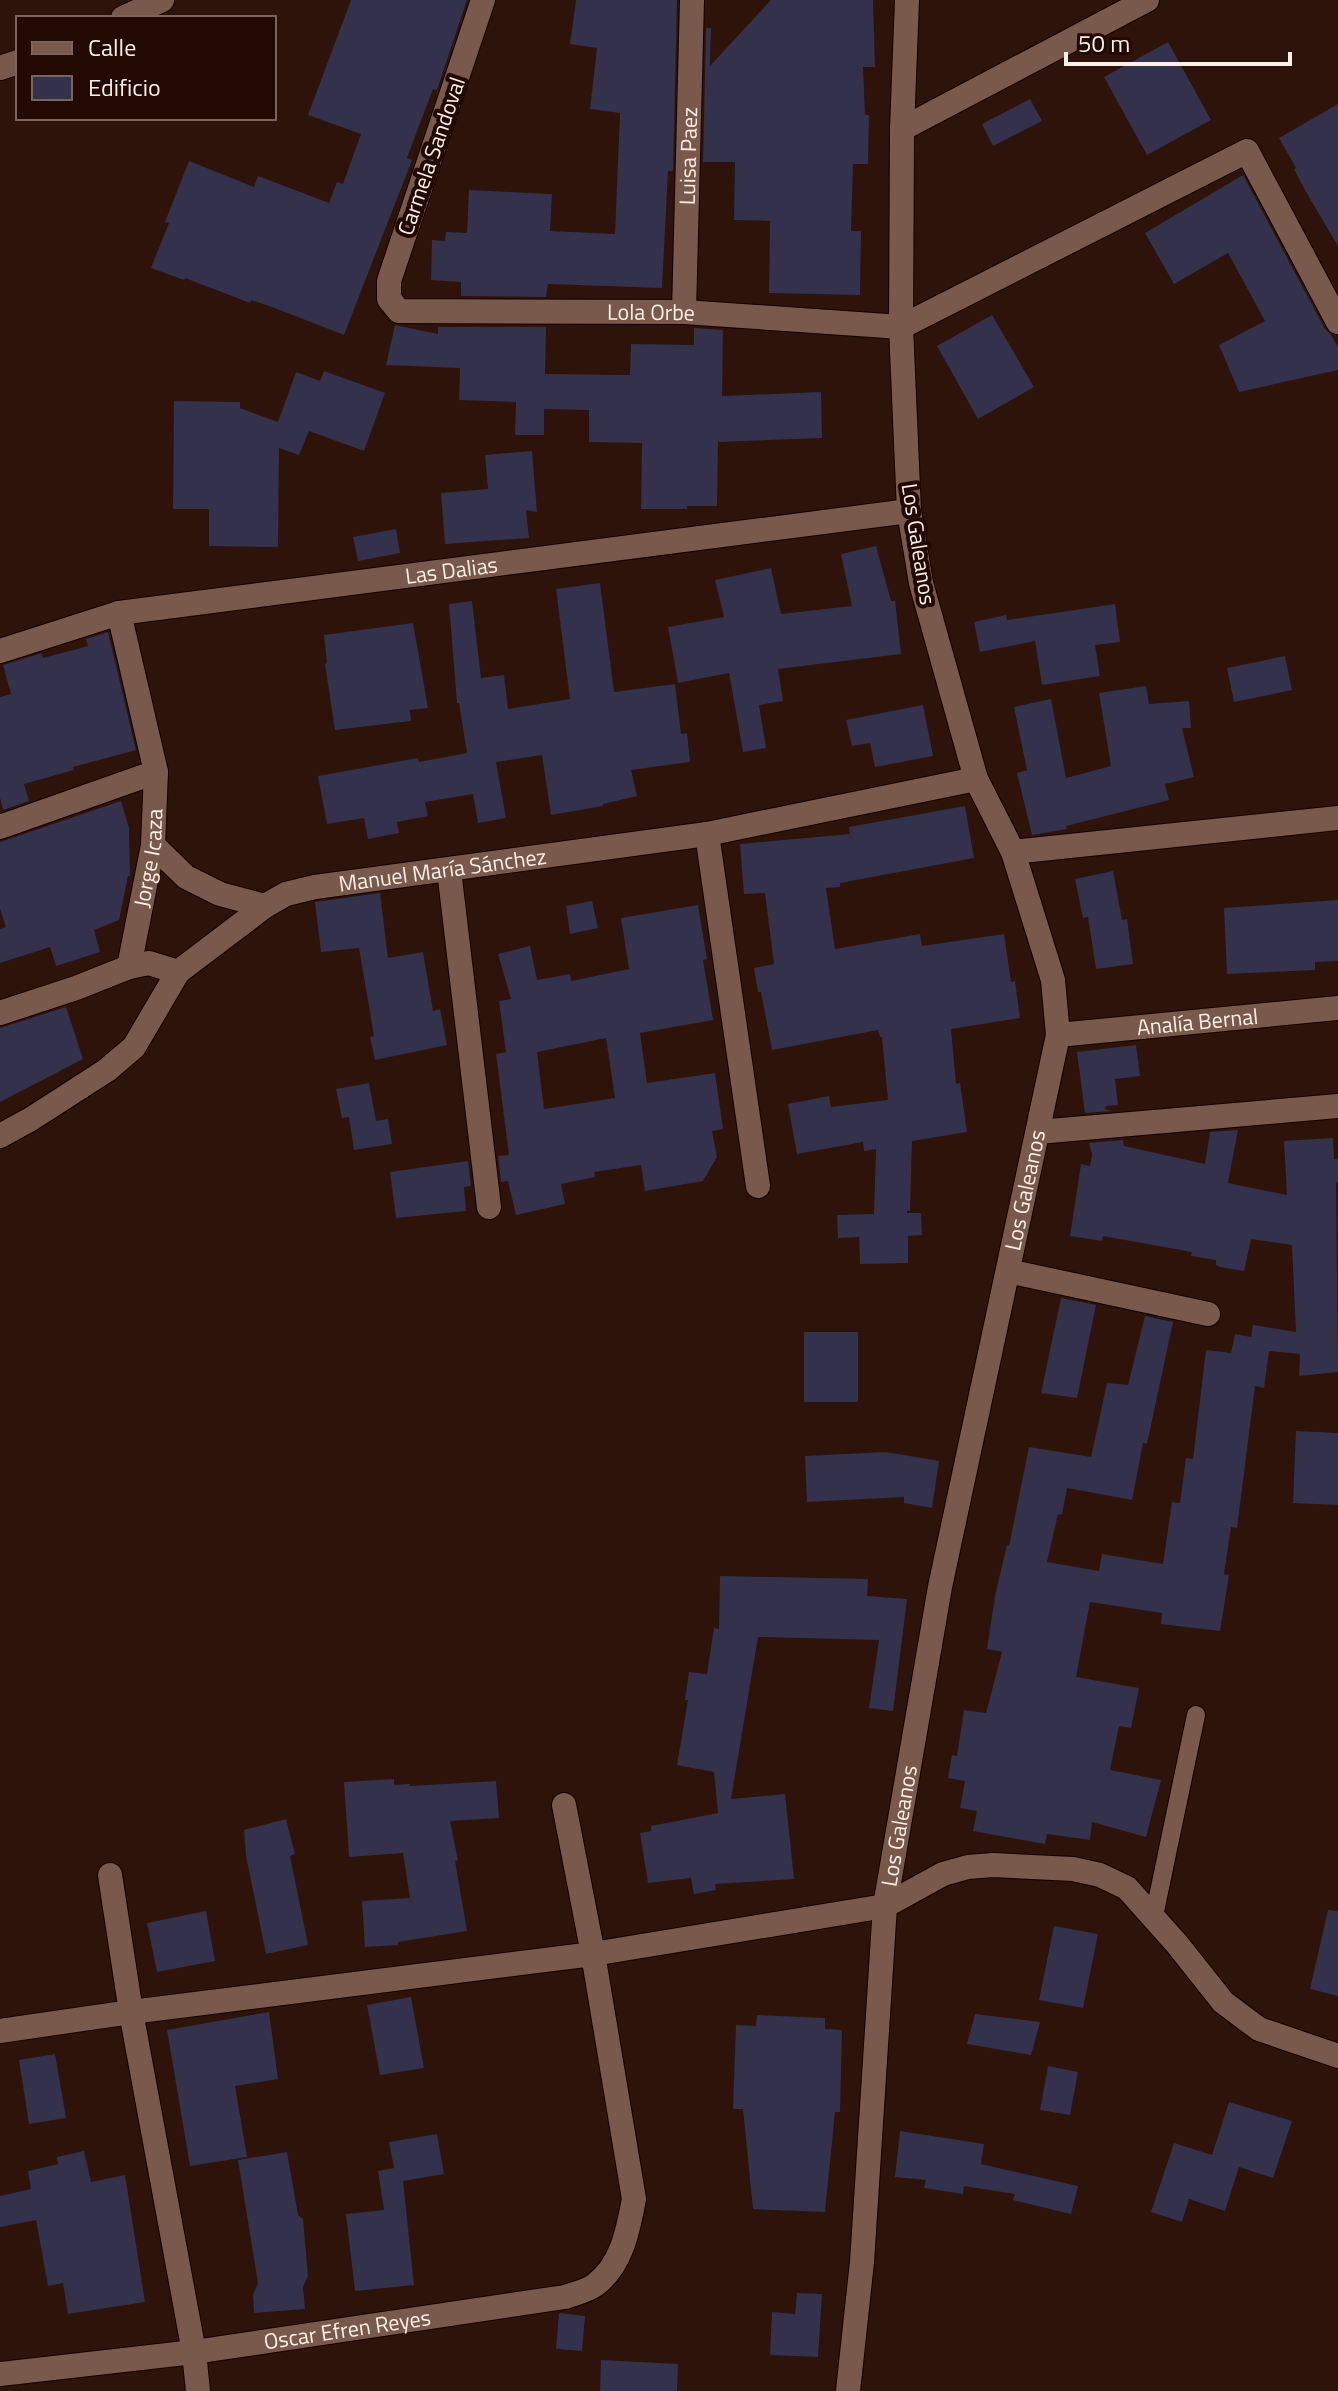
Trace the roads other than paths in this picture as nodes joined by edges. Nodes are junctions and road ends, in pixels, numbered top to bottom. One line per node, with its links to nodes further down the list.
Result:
1 (162, 0): 6 (street)
2 (483, 0): 8 (street, Carmela Sandoval)
3 (692, 0): 9 (street, Luisa Paez)
4 (907, 0): 7 (street, Los Galeanos)
5 (1147, 0): 7 (street)
6 (127, 16)
7 (902, 129): 11 (street, Los Galeanos)
8 (399, 311): 9 (street, Lola Orbe)
9 (684, 312): 11 (street, Lola Orbe)
10 (1338, 322): 11 (street)
11 (901, 327): 12 (street, Los Galeanos)
12 (909, 511): 13 (street, Las Dalias); 16 (street, Los Galeanos)
13 (119, 613): 14 (street, Las Dalias); 15 (street, Jorge Icaza)
14 (0, 651)
15 (156, 772): 18 (street); 20 (street, Jorge Icaza)
16 (976, 779): 19 (street, Manuel María Sánchez); 21 (street, Los Galeanos)
17 (1338, 818): 21 (street)
18 (0, 827)
19 (707, 834): 22 (street, Manuel María Sánchez); 32 (street)
20 (153, 845): 23 (street); 24 (street, Jorge Icaza)
21 (1013, 852): 28 (street, Los Galeanos)
22 (449, 870): 23 (street, Manuel María Sánchez); 33 (street)
23 (265, 906): 25 (street, Manuel María Sánchez)
24 (129, 967): 25 (street); 27 (street)
25 (178, 972): 31 (street, Manuel María Sánchez)
26 (1338, 1008): 28 (street, Analía Bernal)
27 (0, 1013)
28 (1058, 1035): 30 (street, Los Galeanos)
29 (1338, 1106): 30 (street)
30 (1038, 1132): 34 (street, Los Galeanos)
31 (0, 1136)
32 (758, 1186)
33 (489, 1207)
34 (1008, 1271): 35 (street); 39 (street, Los Galeanos)
35 (1208, 1314)
36 (1196, 1715): 40 (lane)
37 (564, 1805): 41 (street)
38 (110, 1875): 42 (street)
39 (885, 1906): 40 (street); 41 (street); 48 (street, Los Galeanos)
40 (1154, 1916): 44 (street)
41 (593, 1954): 42 (street); 45 (street, Oscar Efren Reyes)
42 (131, 2012): 43 (street); 45 (street)
43 (0, 2031)
44 (1338, 2056)
45 (194, 2352): 46 (street, Oscar Efren Reyes); 47 (street)
46 (0, 2374)
47 (198, 2391)
48 (848, 2391)

